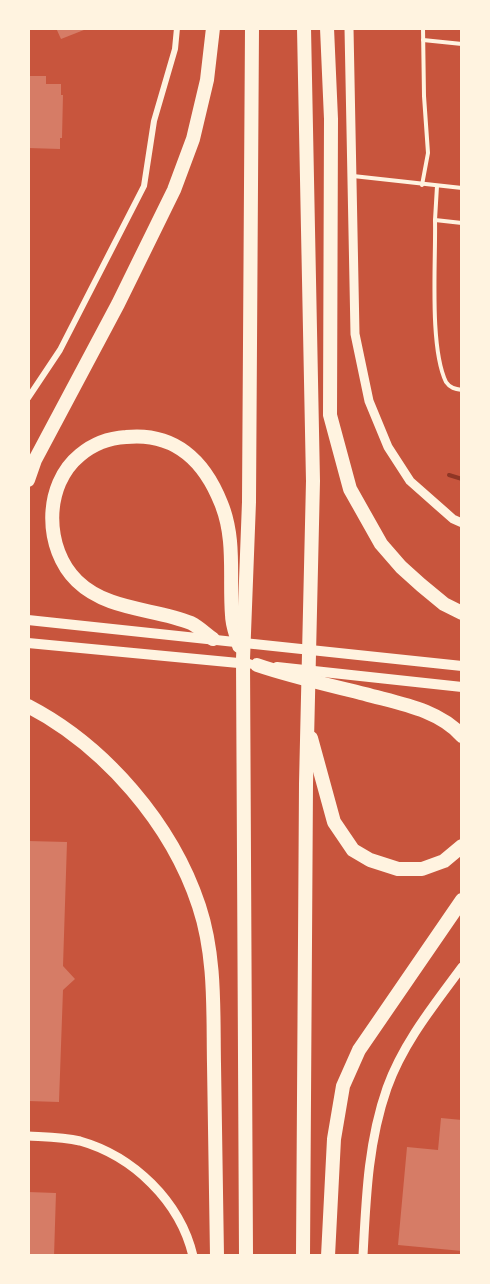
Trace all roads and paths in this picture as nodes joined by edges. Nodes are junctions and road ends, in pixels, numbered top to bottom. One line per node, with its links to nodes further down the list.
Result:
1 (177, 28): 17 (street)
2 (213, 28): 20 (highway)
3 (252, 28): 27 (highway)
4 (304, 28): 21 (highway)
5 (327, 28): 23 (highway)
6 (349, 28): 10 (street)
7 (423, 28): 8 (lane)
8 (423, 40): 9 (lane); 11 (lane)
9 (462, 44)
10 (352, 176): 11 (lane); 22 (street)
11 (422, 185): 12 (lane)
12 (437, 186): 13 (lane); 14 (lane)
13 (462, 188)
14 (435, 220): 15 (lane); 18 (lane)
15 (462, 223)
16 (28, 384): 17 (lane)
17 (34, 389): 19 (street)
18 (462, 390)
19 (28, 398)
20 (28, 480)
21 (313, 481): 33 (highway); 40 (highway)
22 (462, 523)
23 (462, 613)
24 (28, 620): 25 (main road)
25 (213, 639): 27 (highway); 29 (main road)
26 (28, 643): 28 (main road)
27 (243, 659): 39 (highway)
28 (257, 665): 30 (main road); 32 (highway)
29 (462, 666)
30 (462, 687)
31 (28, 706): 38 (highway)
32 (462, 736)
33 (462, 846)
34 (462, 900): 41 (highway)
35 (462, 967): 42 (street)
36 (28, 1136): 37 (street)
37 (193, 1256)
38 (217, 1256)
39 (246, 1256)
40 (303, 1256)
41 (328, 1256)
42 (363, 1256)

